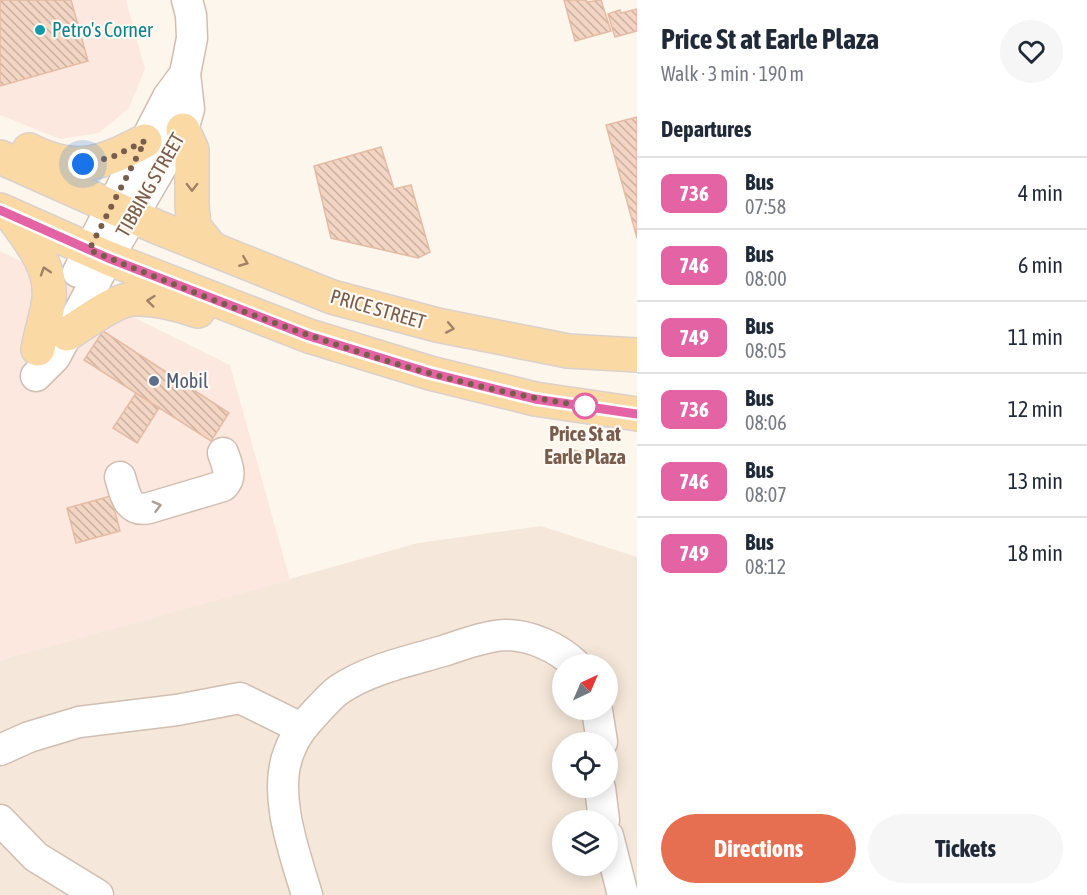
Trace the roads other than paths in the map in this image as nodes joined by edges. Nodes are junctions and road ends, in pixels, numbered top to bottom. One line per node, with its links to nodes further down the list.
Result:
1 (187, 0): 2 (street, TIBBING STREET)
2 (185, 74): 3 (street, TIBBING STREET); 5 (street, TIBBING STREET)
3 (183, 130): 7 (street, TIBBING STREET); 9 (main road, one-way to 9)
4 (0, 137): 5 (main road)
5 (145, 141): 7 (street, TIBBING STREET)
6 (0, 157): 7 (main road, PRICE STREET)
7 (121, 211): 9 (main road, PRICE STREET); 10 (street, TIBBING STREET)
8 (6, 213): 10 (main road); 13 (main road, one-way to 8)
9 (212, 249): 14 (main road, PRICE STREET, one-way to 14)
10 (98, 254): 11 (street); 12 (main road); 13 (street)
11 (67, 334): 12 (main road, one-way to 11); 13 (street)
12 (309, 336): 15 (main road)
13 (38, 349)
14 (637, 354)
15 (637, 414)
16 (223, 453): 17 (street, one-way to 16)
17 (120, 477)
18 (563, 654): 19 (street)
19 (301, 728): 20 (street); 24 (street)
20 (0, 750)
21 (0, 820): 23 (street)
22 (618, 875): 25 (street)
23 (98, 895)
24 (307, 895)
25 (623, 895)

